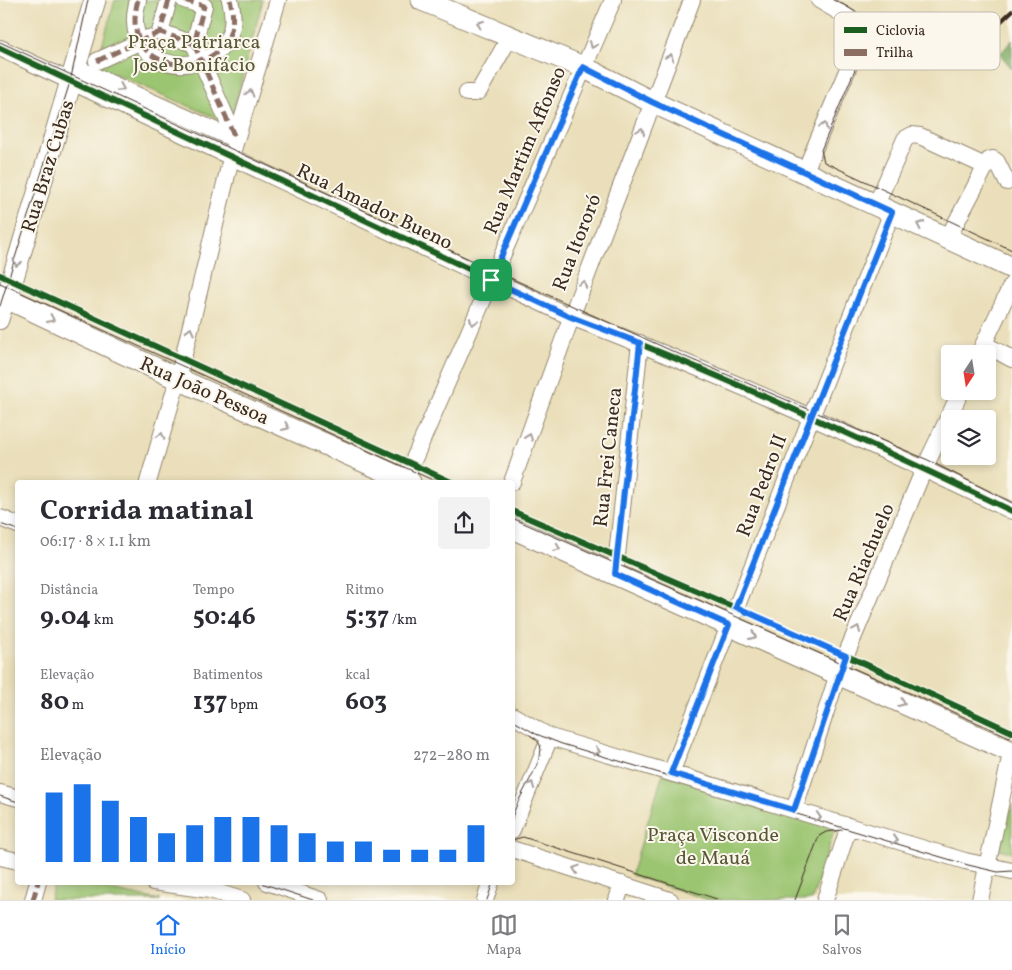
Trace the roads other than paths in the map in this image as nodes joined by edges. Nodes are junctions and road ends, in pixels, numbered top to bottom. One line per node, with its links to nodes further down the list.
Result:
1 (95, 0): 22 (main road)
2 (138, 0): 15 (street)
3 (169, 0): 13 (street)
4 (184, 0): 11 (street)
5 (230, 0): 19 (street)
6 (278, 0): 25 (street, one-way to 6)
7 (422, 0): 14 (main road, one-way to 7)
8 (613, 0): 20 (street, Rua Martim Affonso, one-way to 20)
9 (692, 0): 24 (street, Rua Itororó, one-way to 9)
10 (819, 0): 12 (street)
11 (209, 3): 16 (street)
12 (842, 12)
13 (160, 32): 15 (street); 16 (street)
14 (510, 36): 20 (main road); 23 (street)
15 (139, 42): 18 (street); 19 (street)
16 (194, 44): 19 (street)
17 (0, 48): 22 (street, Rua Amador Bueno)
18 (98, 61)
19 (202, 61): 25 (street)
20 (583, 67): 24 (main road); 33 (street, Rua Martim Affonso)
21 (847, 70): 28 (street, one-way to 21)
22 (75, 75): 25 (street, one-way to 25); 26 (street, Rua Amador Bueno); 35 (main road, Rua Braz Cubas, one-way to 35)
23 (466, 93)
24 (652, 102): 28 (main road); 36 (street, Rua Itororó, one-way to 24)
25 (236, 140): 26 (street)
26 (232, 156): 33 (street, Rua Amador Bueno); 42 (street, one-way to 26)
27 (985, 166): 29 (street); 30 (street, Rua Pedro II); 31 (street)
28 (805, 171): 30 (main road)
29 (1007, 182)
30 (884, 209): 31 (main road, one-way to 30); 44 (street, Rua Pedro II)
31 (948, 238): 32 (main road)
32 (1012, 268)
33 (491, 280): 36 (street, Rua Amador Bueno); 48 (street, Rua Martim Affonso, one-way to 48)
34 (1012, 284): 39 (street)
35 (3, 297): 37 (street, Rua Braz Cubas); 42 (main road, Rua João Pessoa, one-way to 42)
36 (571, 317): 38 (street, Rua Amador Bueno); 49 (street, Rua Itororó, one-way to 36)
37 (0, 322)
38 (640, 343): 44 (street, Rua Amador Bueno); 54 (street, Rua Frei Caneca)
39 (983, 345)
40 (996, 354): 41 (street)
41 (1012, 359)
42 (178, 379): 46 (street, one-way to 42); 47 (main road, Rua João Pessoa, one-way to 47)
43 (957, 400): 45 (street, Rua Riachuelo)
44 (810, 418): 45 (street, Rua Amador Bueno); 55 (street, Rua Pedro II)
45 (924, 469): 50 (street, Rua Amador Bueno); 56 (street, Rua Riachuelo, one-way to 45)
46 (149, 480)
47 (402, 480)
48 (407, 480)
49 (513, 480)
50 (1012, 511)
51 (0, 518): 52 (street)
52 (15, 524)
53 (515, 529): 54 (main road, one-way to 54)
54 (615, 574): 55 (main road)
55 (729, 625): 56 (main road, one-way to 56); 60 (street, Rua Pedro II)
56 (838, 674): 59 (main road, one-way to 59); 63 (street, Rua Riachuelo)
57 (515, 717): 58 (street)
58 (550, 737): 60 (street, one-way to 60); 64 (street, one-way to 58)
59 (1012, 751): 69 (street)
60 (671, 773): 63 (street)
61 (0, 792): 62 (street)
62 (15, 797)
63 (794, 810): 65 (street, one-way to 65)
64 (515, 823)
65 (849, 826): 69 (street, one-way to 69); 82 (street)
66 (515, 850): 76 (street, one-way to 66)
67 (0, 857): 68 (street)
68 (15, 861)
69 (985, 866): 70 (street); 83 (street)
70 (1012, 871)
71 (37, 885): 77 (street)
72 (172, 885): 75 (street)
73 (276, 885): 79 (street)
74 (490, 885): 80 (street)
75 (209, 891): 78 (street)
76 (620, 892): 81 (street)
77 (33, 900)
78 (242, 900)
79 (320, 900)
80 (485, 900)
81 (670, 900)
82 (825, 900)
83 (980, 900)

